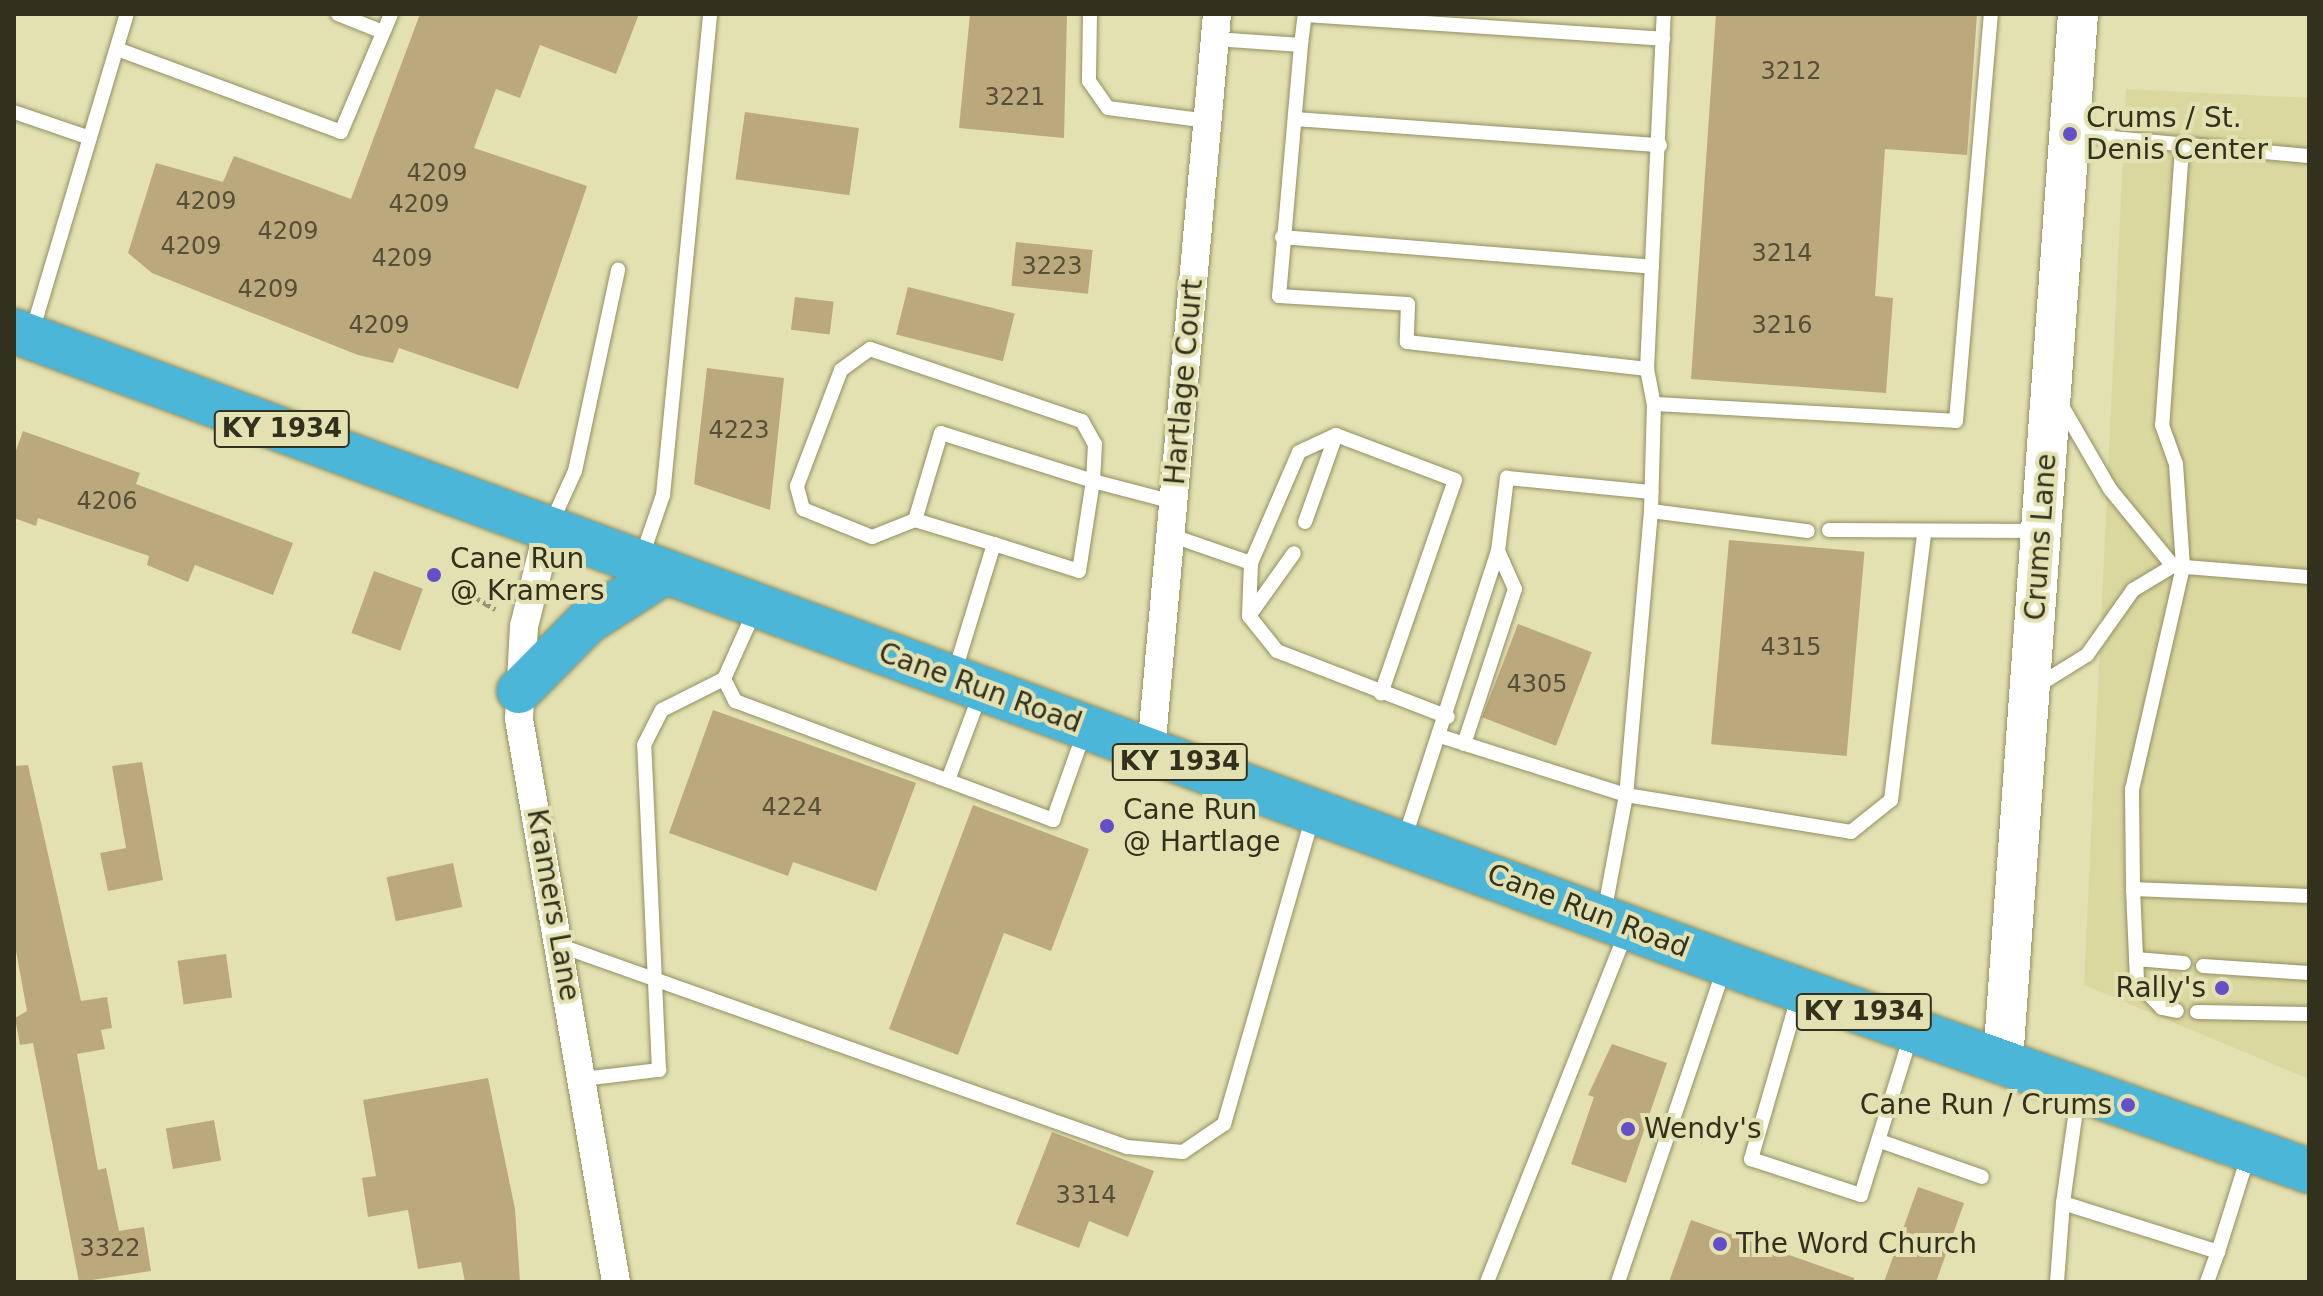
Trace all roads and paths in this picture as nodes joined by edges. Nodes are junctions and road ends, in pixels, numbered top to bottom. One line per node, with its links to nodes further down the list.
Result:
1 (127, 14): 14 (lane)
2 (338, 14): 11 (lane)
3 (391, 14): 11 (lane)
4 (710, 14): 48 (lane)
5 (1090, 14): 17 (lane)
6 (1664, 14): 12 (lane)
7 (1991, 14): 29 (lane)
8 (2078, 14): 18 (main road, Crums Lane)
9 (1305, 15): 12 (lane); 13 (lane)
10 (1216, 27): 13 (lane); 17 (street, Hartlage Court)
11 (383, 32): 14 (lane)
12 (1663, 39): 20 (lane)
13 (1301, 45): 16 (lane)
14 (117, 49): 19 (lane)
15 (14, 112): 19 (lane)
16 (1295, 119): 20 (lane); 23 (lane)
17 (1208, 121): 33 (street, Hartlage Court)
18 (2070, 134): 21 (lane); 28 (main road, Crums Lane)
19 (90, 138): 26 (lane)
20 (1660, 145): 24 (lane)
21 (2182, 149): 22 (lane); 47 (lane)
22 (2309, 156)
23 (1282, 237): 24 (lane); 27 (lane)
24 (1652, 267): 27 (lane)
25 (618, 270): 37 (lane)
26 (22, 334): 37 (highway, Cane Run Road / KY 1934)
27 (1647, 369): 29 (lane)
28 (2052, 387): 39 (main road, Crums Lane); 47 (lane)
29 (1654, 404): 32 (lane)
30 (1336, 435): 36 (lane); 46 (lane); 58 (lane)
31 (1093, 481): 33 (lane); 35 (lane); 35 (lane); 43 (lane)
32 (1651, 492): 34 (lane); 44 (lane)
33 (1173, 502): 42 (street, Hartlage Court)
34 (1651, 511): 40 (lane); 65 (lane)
35 (915, 520): 43 (lane)
36 (1305, 522)
37 (548, 530): 48 (highway, Cane Run Road / KY 1934); 53 (street, Kramers Lane)
38 (1829, 530): 41 (lane)
39 (2041, 530): 41 (lane); 57 (main road, Crums Lane)
40 (1808, 531)
41 (1924, 534): 65 (lane)
42 (1170, 535): 46 (lane); 63 (street, Hartlage Court)
43 (994, 544): 55 (lane)
44 (1498, 551): 59 (lane); 62 (lane)
45 (1294, 553): 52 (lane)
46 (1251, 563): 52 (lane)
47 (2178, 567): 49 (lane); 57 (lane); 68 (lane)
48 (653, 568): 51 (highway, Cane Run Road / KY 1934); 56 (highway)
49 (2309, 577)
50 (452, 584): 53 (path)
51 (756, 606): 54 (lane); 55 (highway, Cane Run Road / KY 1934)
52 (1249, 616): 58 (lane)
53 (524, 626): 56 (street, Kramers Lane)
54 (724, 679): 64 (lane); 77 (lane)
55 (967, 683): 60 (highway, Cane Run Road / KY 1934); 64 (lane)
56 (519, 691): 71 (street, Kramers Lane)
57 (2030, 691): 83 (main road, Crums Lane)
58 (1381, 694): 59 (lane)
59 (1448, 717): 61 (lane)
60 (1085, 727): 63 (highway, Cane Run Road / KY 1934); 64 (lane)
61 (1443, 737): 62 (lane); 67 (lane)
62 (1464, 744): 65 (lane)
63 (1151, 751): 66 (highway, Cane Run Road / KY 1934)
64 (948, 780)
65 (1626, 795): 70 (lane)
66 (1314, 811): 67 (highway, Cane Run Road / KY 1934); 77 (lane)
67 (1403, 841): 70 (highway, Cane Run Road / KY 1934)
68 (2133, 889): 69 (lane); 72 (lane)
69 (2309, 896)
70 (1616, 922): 73 (highway, Cane Run Road / KY 1934); 93 (lane)
71 (561, 946): 77 (lane); 84 (street, Kramers Lane)
72 (2136, 959): 74 (lane); 79 (lane)
73 (1725, 963): 78 (highway, Cane Run Road / KY 1934); 94 (lane)
74 (2184, 963)
75 (2203, 966): 76 (lane)
76 (2309, 973)
77 (659, 984): 84 (lane)
78 (1800, 990): 82 (highway, Cane Run Road / KY 1934); 86 (lane)
79 (2177, 1011)
80 (2197, 1012): 81 (lane)
81 (2309, 1014)
82 (1913, 1029): 83 (highway, Cane Run Road / KY 1934); 86 (lane)
83 (2003, 1060): 85 (highway, Cane Run Road / KY 1934)
84 (583, 1079): 92 (street, Kramers Lane)
85 (2079, 1087): 87 (highway, Cane Run Road / KY 1934); 90 (lane)
86 (1880, 1141): 89 (lane)
87 (2250, 1149): 88 (highway, Cane Run Road / KY 1934); 91 (lane)
88 (2309, 1171)
89 (1982, 1177)
90 (2063, 1203): 91 (lane); 95 (lane)
91 (2218, 1252): 96 (lane)
92 (616, 1282)
93 (1487, 1282)
94 (1618, 1282)
95 (2057, 1282)
96 (2207, 1282)

